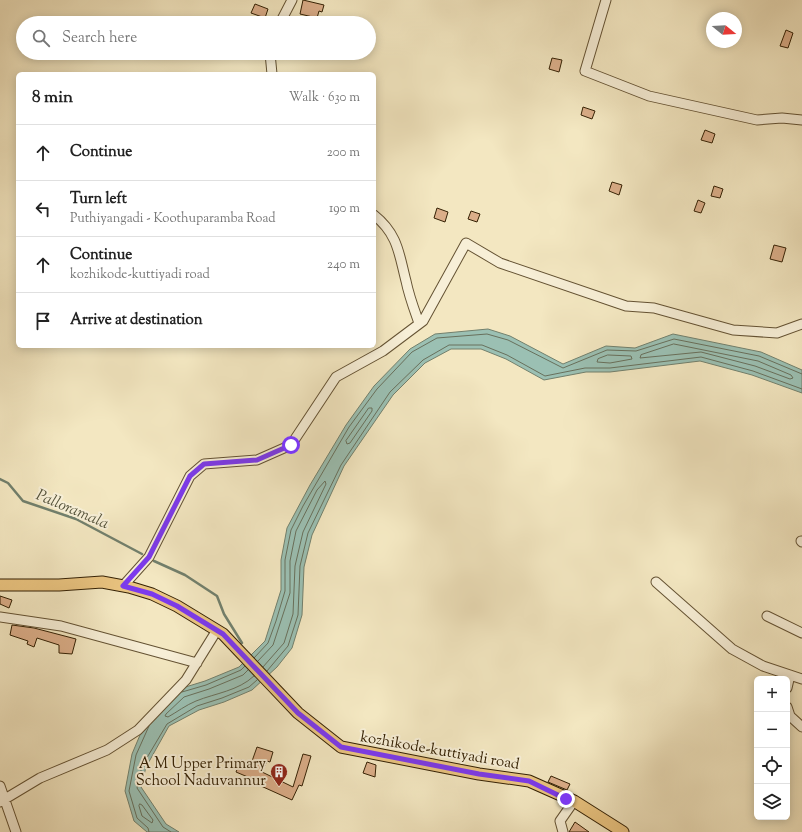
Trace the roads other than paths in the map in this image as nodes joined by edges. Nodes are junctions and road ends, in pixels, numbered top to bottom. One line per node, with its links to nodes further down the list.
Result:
1 (292, 0): 3 (street)
2 (606, 0): 6 (street)
3 (284, 16)
4 (271, 60): 5 (street)
5 (272, 72)
6 (802, 120)
7 (376, 217): 8 (street)
8 (419, 323): 9 (street); 12 (street)
9 (802, 324)
10 (656, 582): 18 (street)
11 (0, 585): 12 (main road, kozhikode-kuttiyadi road)
12 (123, 586): 15 (main road, kozhikode-kuttiyadi road)
13 (767, 616): 16 (street)
14 (0, 617): 17 (street)
15 (220, 632): 17 (street); 24 (main road, kozhikode-kuttiyadi road)
16 (802, 633)
17 (197, 663): 23 (street)
18 (790, 675): 19 (street)
19 (802, 679)
20 (789, 712): 21 (street)
21 (802, 727)
22 (0, 786): 23 (street)
23 (3, 801): 25 (street)
24 (574, 801): 26 (street); 27 (main road, kozhikode-kuttiyadi road)
25 (16, 832)
26 (563, 832)
27 (623, 832)

